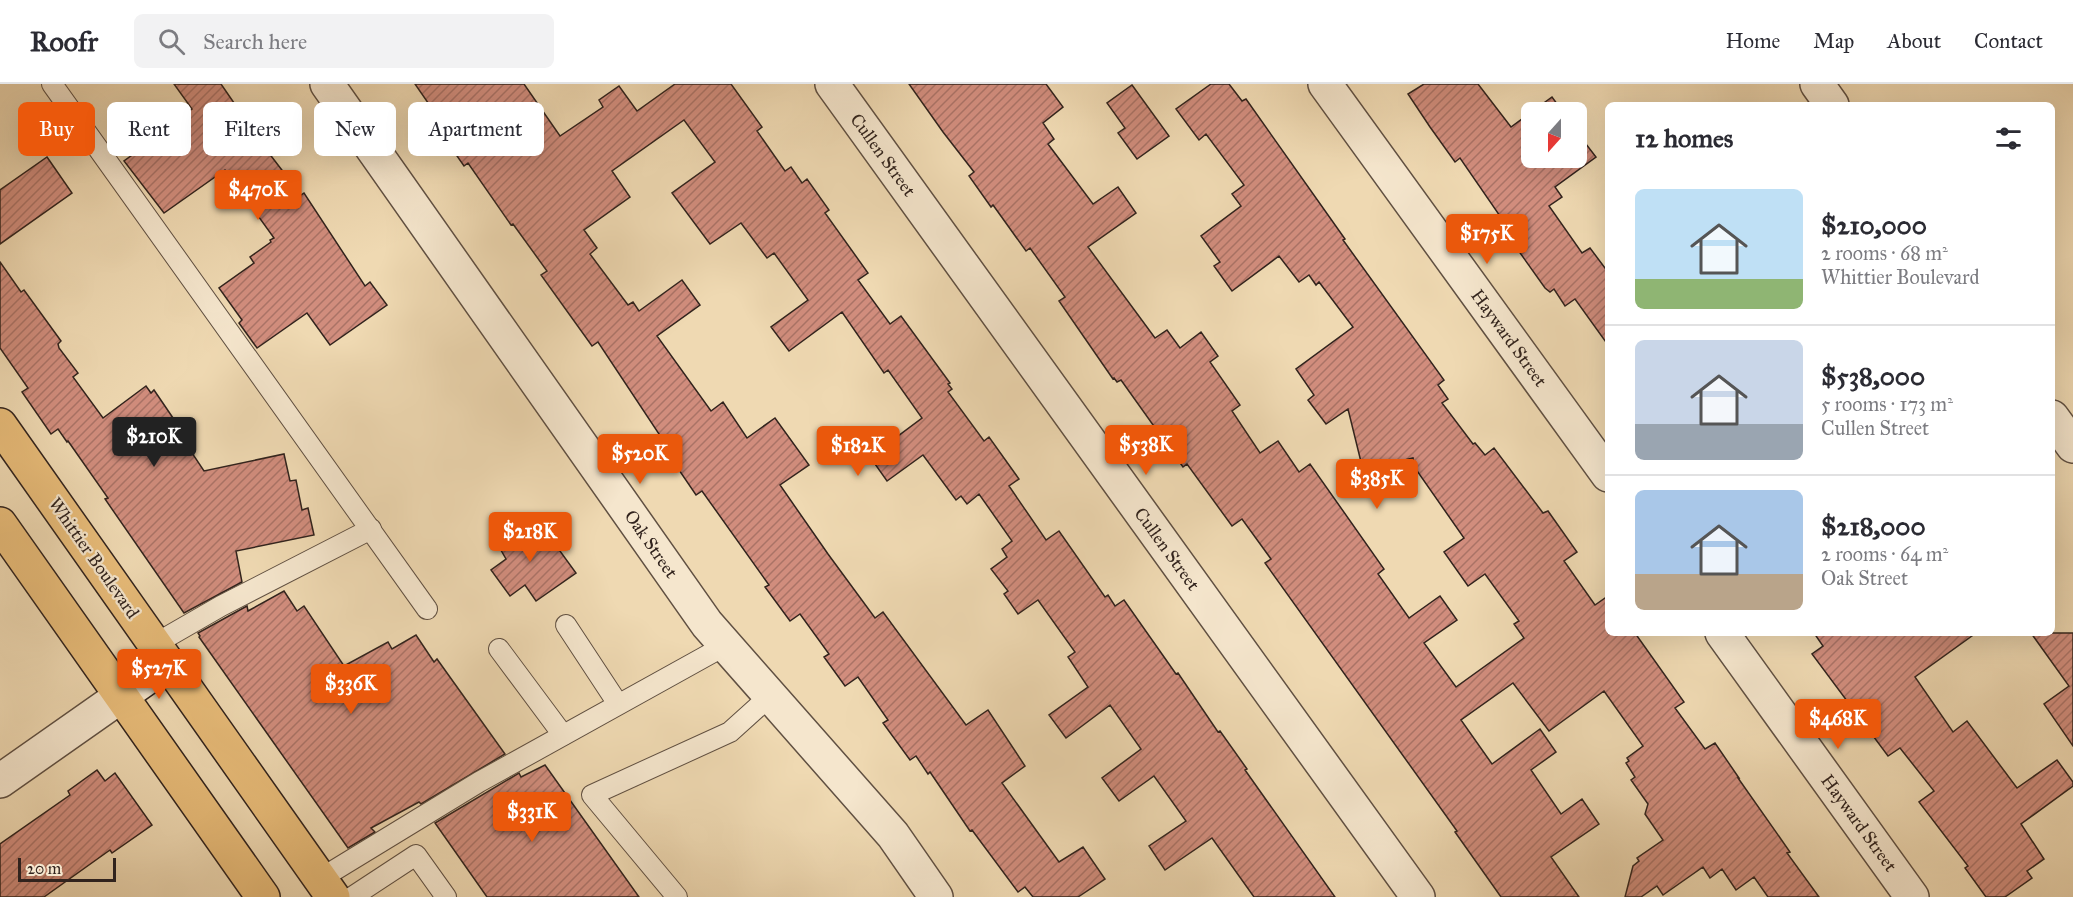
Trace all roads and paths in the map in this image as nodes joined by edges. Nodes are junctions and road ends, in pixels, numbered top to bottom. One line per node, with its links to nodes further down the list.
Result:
1 (52, 84): 12 (lane)
2 (327, 84): 16 (street, Oak Street)
3 (832, 84): 30 (street, Cullen Street)
4 (1326, 84): 10 (street, Hayward Street)
5 (1817, 84): 6 (street)
6 (1830, 102)
7 (2055, 421): 9 (street)
8 (0, 425): 18 (main road, Whittier Boulevard)
9 (2073, 446)
10 (1605, 471)
11 (0, 524): 19 (main road)
12 (371, 529): 13 (lane); 18 (lane)
13 (427, 609)
14 (566, 625): 21 (lane)
15 (1724, 636): 31 (street, Hayward Street)
16 (726, 645): 20 (street, Oak Street); 21 (lane)
17 (499, 649): 22 (lane)
18 (161, 654): 19 (street); 24 (main road, Whittier Boulevard)
19 (121, 696): 23 (street); 25 (main road)
20 (770, 696): 28 (lane); 29 (street, Oak Street)
21 (618, 704): 22 (lane)
22 (563, 735): 24 (lane)
23 (0, 781)
24 (327, 888)
25 (263, 897)
26 (352, 897): 27 (lane)
27 (446, 897)
28 (677, 897)
29 (936, 897)
30 (1418, 897)
31 (1912, 897)

